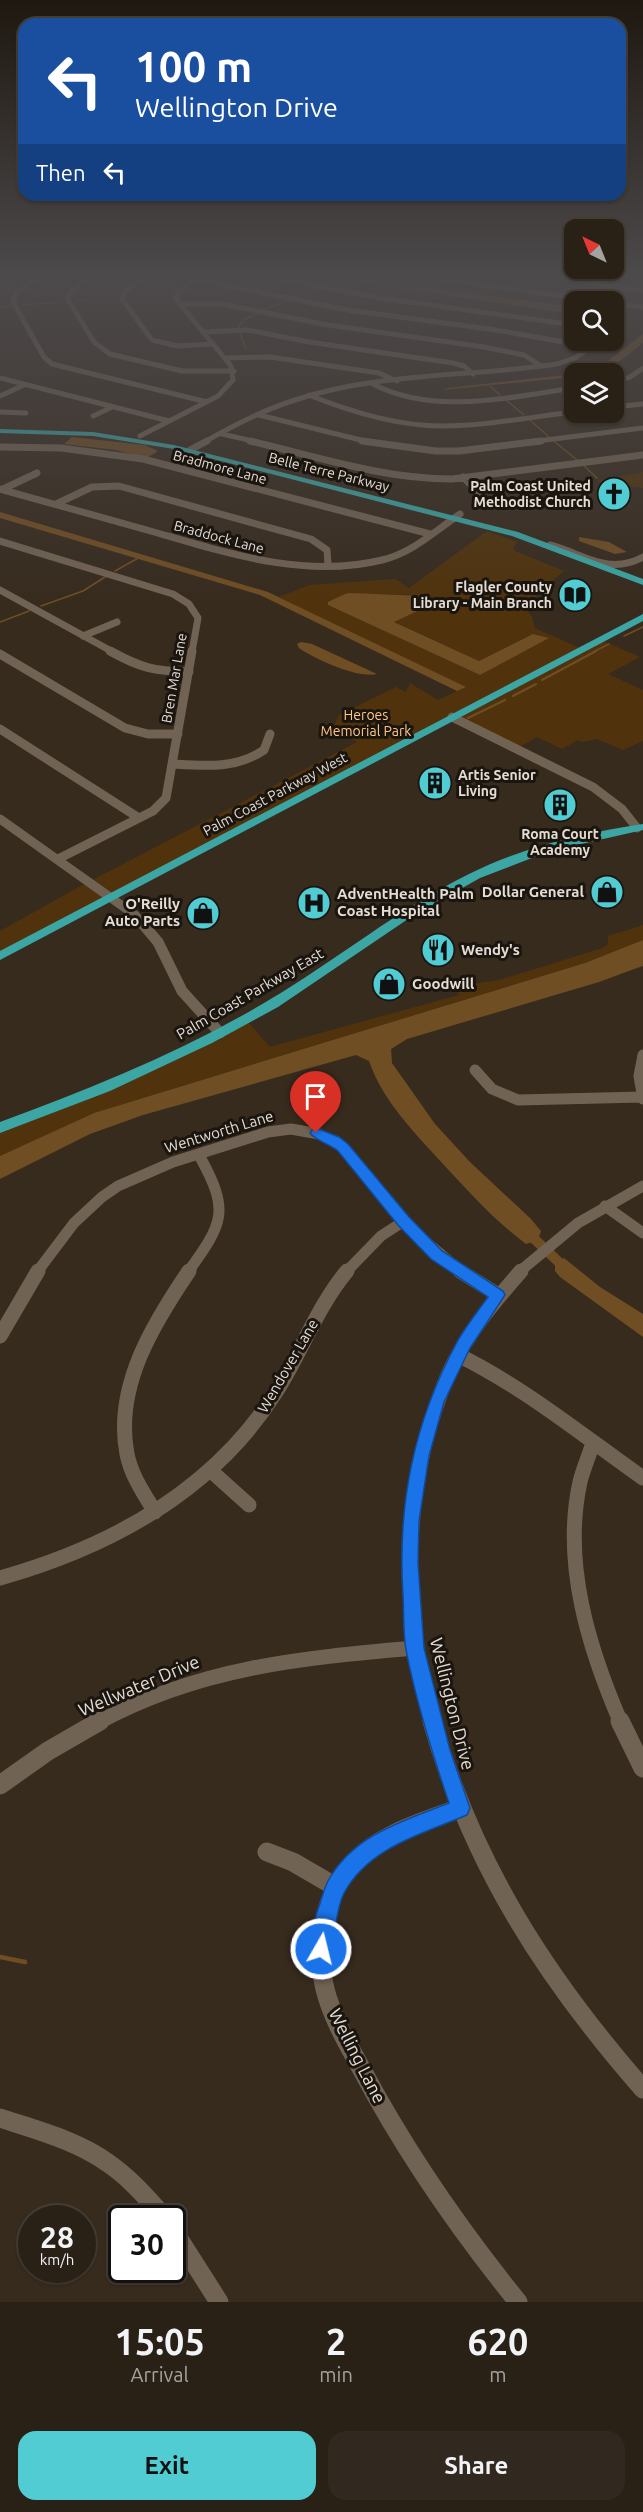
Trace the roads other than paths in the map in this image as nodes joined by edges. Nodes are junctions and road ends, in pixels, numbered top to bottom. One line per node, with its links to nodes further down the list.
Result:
1 (23, 386): 9 (street)
2 (26, 386): 13 (street)
3 (141, 386): 10 (street)
4 (229, 386): 10 (street)
5 (359, 386): 8 (street)
6 (378, 386): 7 (street)
7 (564, 389)
8 (309, 395): 16 (street); 17 (street)
9 (0, 396)
10 (207, 402): 19 (street)
11 (643, 404): 12 (street)
12 (624, 406)
13 (112, 407): 18 (street); 19 (street)
14 (0, 412): 15 (street)
15 (26, 413)
16 (564, 413)
17 (259, 415): 20 (street); 22 (street)
18 (93, 416)
19 (169, 421): 23 (street)
20 (643, 428)
21 (0, 429): 23 (main road, Belle Terre Parkway); 25 (main road, Belle Terre Parkway)
22 (222, 434): 25 (street); 28 (street)
23 (140, 436): 25 (main road, Belle Terre Parkway)
24 (0, 447): 33 (street, Bradmore Lane)
25 (193, 449): 32 (main road, Belle Terre Parkway)
26 (643, 454): 28 (street)
27 (37, 473): 29 (street)
28 (463, 477): 30 (street)
29 (2, 489): 31 (street, Braddock Lane)
30 (482, 496)
31 (56, 504): 37 (street, Braddock Lane); 37 (street)
32 (457, 516): 33 (street, Braddock Lane); 35 (main road, Belle Terre Parkway); 38 (main road, Belle Terre Parkway)
33 (430, 534): 37 (street, Braddock Lane)
34 (0, 541): 46 (street, Bren Mar Lane)
35 (550, 545): 38 (street); 40 (main road, Belle Terre Parkway)
36 (643, 557): 38 (street)
37 (328, 565)
38 (624, 567): 39 (main road, Belle Terre Parkway)
39 (643, 574)
40 (643, 582)
41 (0, 590): 44 (street)
42 (643, 617): 47 (main road, Palm Coast Parkway West)
43 (117, 622): 44 (street)
44 (83, 636): 46 (street)
45 (0, 654): 49 (street)
46 (189, 672): 49 (street, Bren Mar Lane)
47 (452, 717): 54 (street); 56 (main road, Palm Coast Parkway West)
48 (0, 729): 52 (street)
49 (178, 734): 51 (street, Bren Mar Lane)
50 (270, 734): 51 (street)
51 (173, 764): 52 (street, Bren Mar Lane)
52 (139, 818): 55 (street, Bren Mar Lane)
53 (0, 819): 55 (street)
54 (640, 828): 58 (main road, Palm Coast Parkway East)
55 (58, 859): 56 (street)
56 (112, 897): 57 (main road, Palm Coast Parkway West); 58 (street)
57 (0, 956)
58 (220, 1033): 62 (main road, Palm Coast Parkway East)
59 (643, 1055): 61 (street)
60 (475, 1070): 61 (street)
61 (643, 1098)
62 (0, 1128)
63 (199, 1155): 66 (street, Wentworth Lane); 69 (street, Wentworth Lane); 75 (street)
64 (643, 1186): 65 (street, Wellington Drive)
65 (605, 1206): 67 (street); 68 (street, Wellington Drive)
66 (404, 1221): 68 (street, Wentworth Lane); 72 (street, Wendover Lane)
67 (643, 1233)
68 (498, 1295): 70 (street, Wellington Drive)
69 (0, 1336)
70 (458, 1355): 71 (street); 77 (street, Wellington Drive)
71 (593, 1443): 73 (street); 78 (street)
72 (210, 1470): 74 (street); 75 (street, Wendover Lane)
73 (643, 1478)
74 (249, 1505)
75 (155, 1512): 76 (street, Wendover Lane)
76 (0, 1578)
77 (415, 1648): 79 (street, Wellwater Drive); 80 (street, Wellington Drive)
78 (643, 1768)
79 (0, 1785)
80 (460, 1808): 82 (street, Welling Lane); 83 (street, Wellington Drive)
81 (267, 1852): 82 (street)
82 (336, 1887): 88 (street, Welling Lane)
83 (643, 2089)
84 (0, 2118): 85 (street)
85 (153, 2205)
86 (186, 2249): 87 (street)
87 (219, 2302)
88 (518, 2302)

